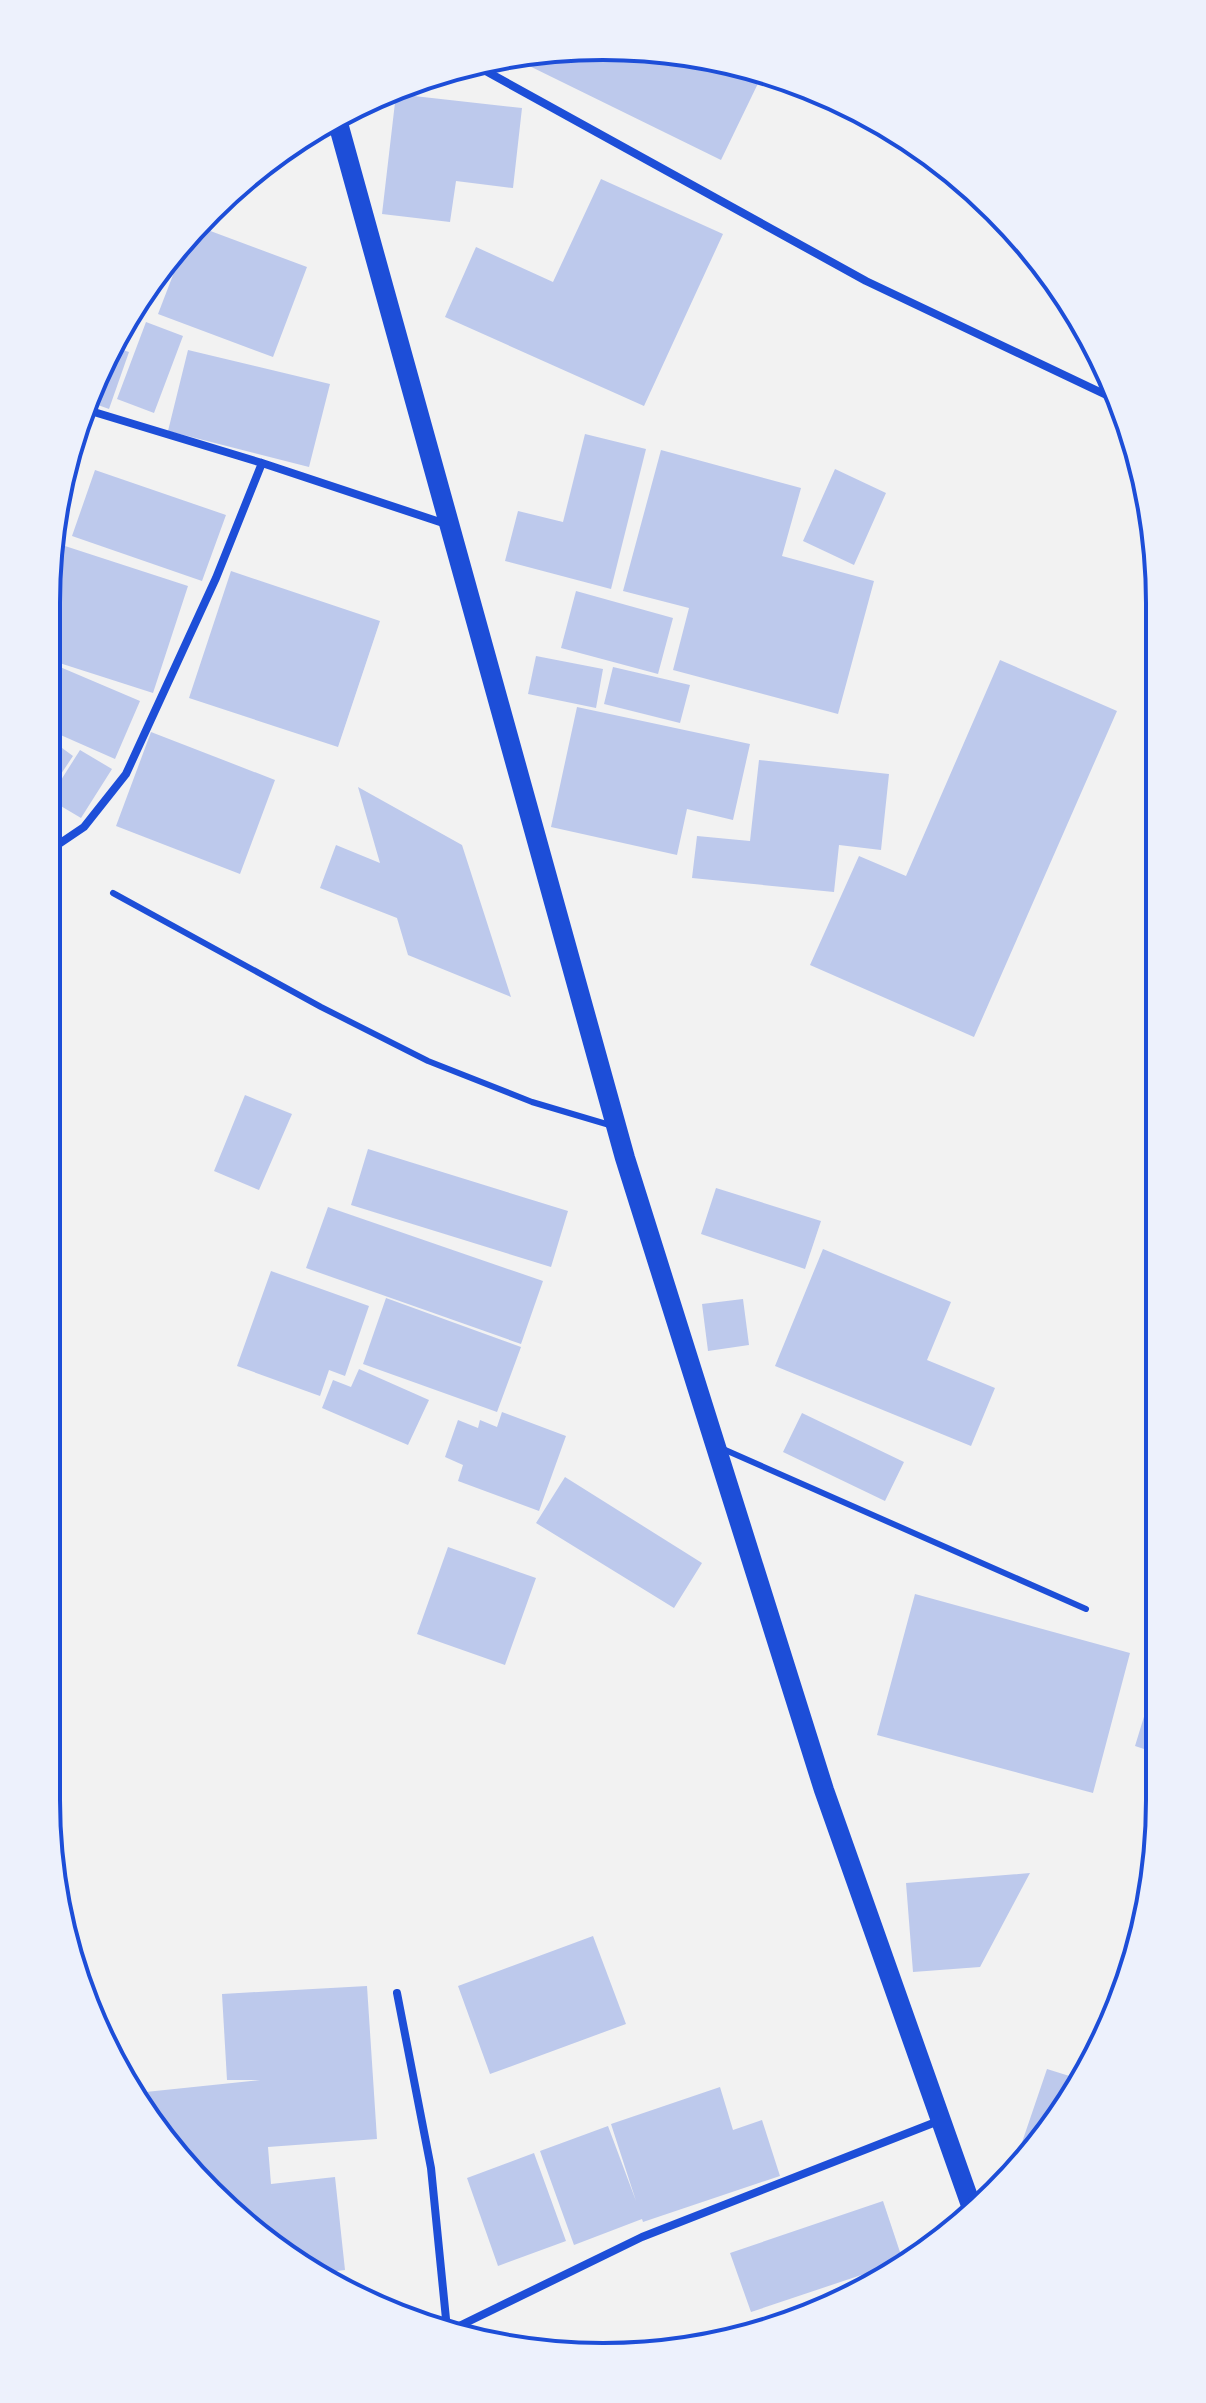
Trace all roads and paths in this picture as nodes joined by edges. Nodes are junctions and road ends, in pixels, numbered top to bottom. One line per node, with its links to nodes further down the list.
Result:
1 (488, 72): 3 (street)
2 (340, 129): 6 (main road)
3 (1105, 394)
4 (95, 412): 5 (street)
5 (262, 463): 6 (street); 7 (street)
6 (451, 526): 9 (main road)
7 (60, 843)
8 (113, 893): 9 (lane)
9 (616, 1127): 10 (main road)
10 (716, 1446): 11 (lane); 13 (main road)
11 (1086, 1609)
12 (397, 1993): 15 (street)
13 (942, 2120): 14 (main road); 16 (street)
14 (969, 2200)
15 (448, 2320)
16 (460, 2324)

